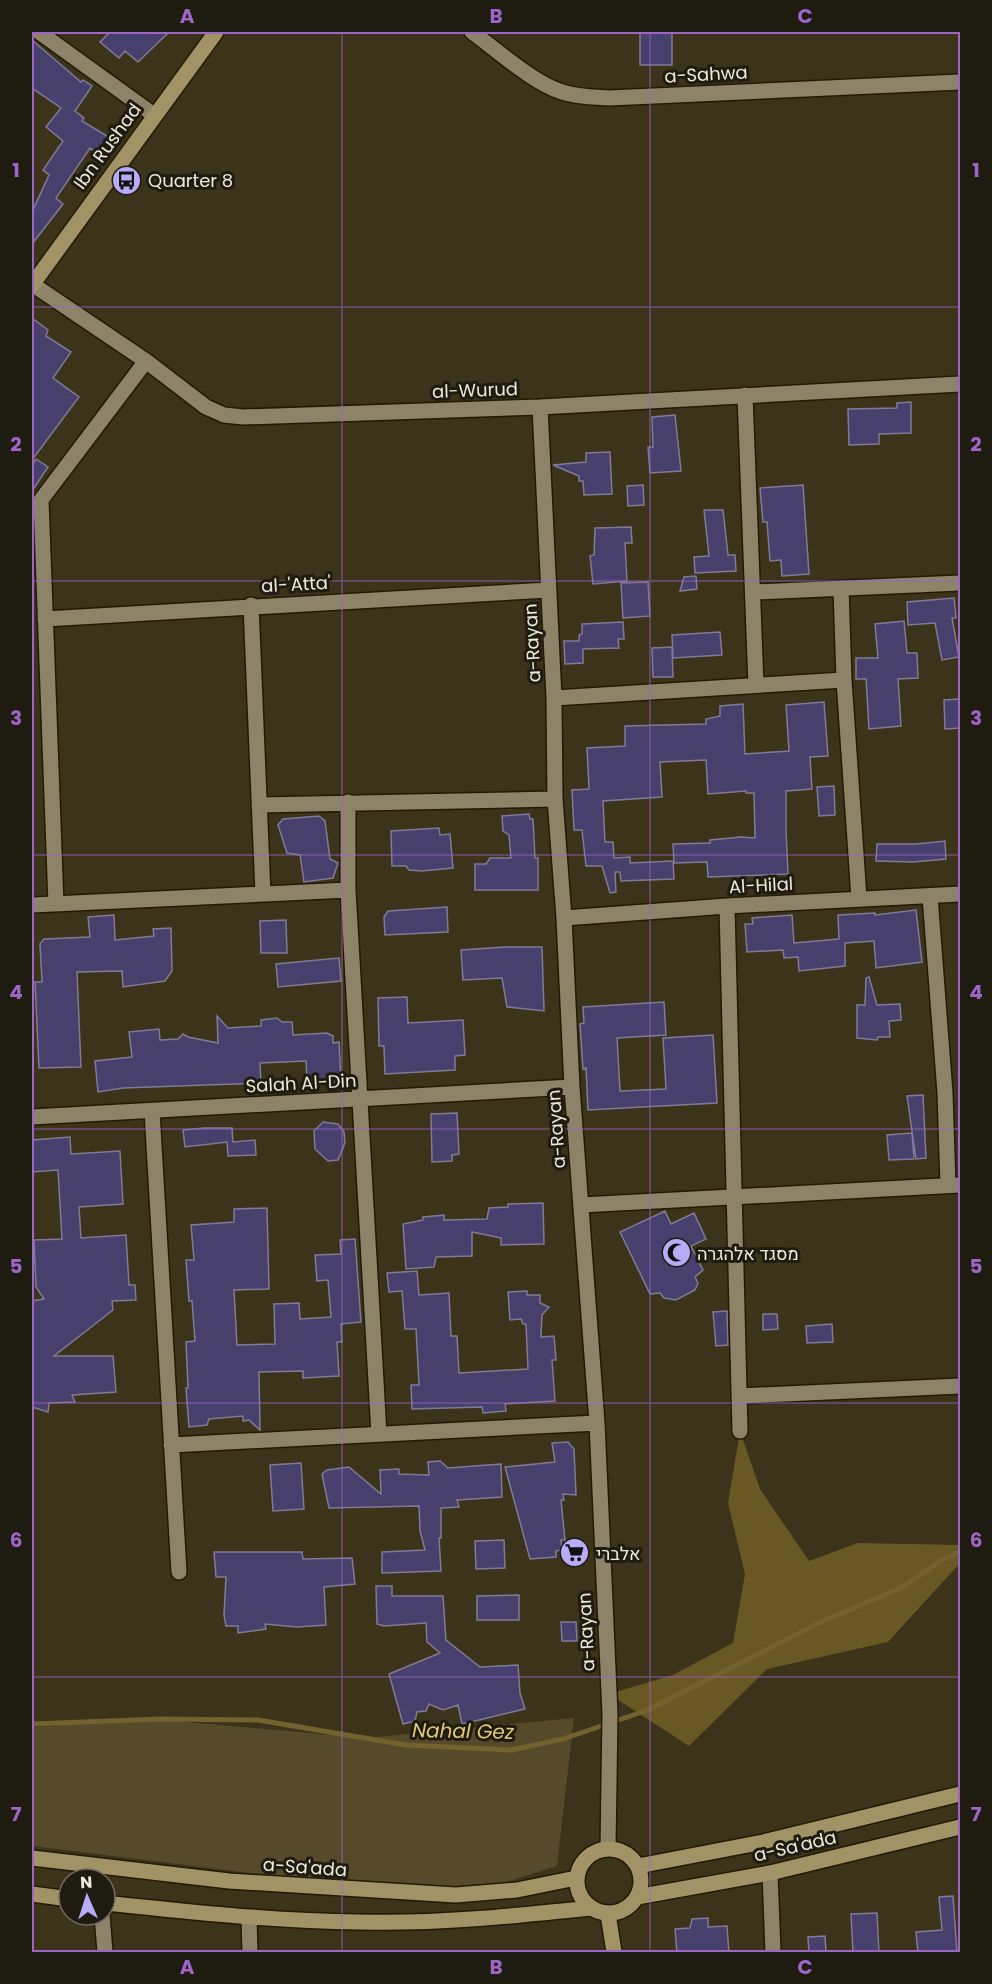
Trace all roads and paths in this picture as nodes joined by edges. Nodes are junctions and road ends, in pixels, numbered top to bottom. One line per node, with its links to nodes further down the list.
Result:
1 (39, 32): 5 (street)
2 (216, 32): 5 (street, Ibn Rushad)
3 (472, 32): 4 (street, a-Sahwa)
4 (960, 82)
5 (154, 115): 6 (street, Ibn Rushad)
6 (32, 284): 7 (street, al-Wurud)
7 (146, 361): 10 (street, al-Wurud); 16 (street)
8 (960, 384): 9 (street, al-Wurud)
9 (745, 395): 10 (street, al-Wurud); 14 (street)
10 (540, 407): 13 (street, a-Rayan)
11 (960, 583): 12 (street)
12 (841, 588): 14 (street); 17 (street)
13 (549, 590): 15 (street, al-'Atta'); 19 (street, a-Rayan)
14 (754, 591): 18 (street)
15 (251, 605): 16 (street, al-'Atta'); 22 (street)
16 (45, 619): 28 (street)
17 (844, 680): 18 (street); 27 (street)
18 (756, 685): 19 (street)
19 (554, 698): 20 (street, a-Rayan)
20 (555, 799): 21 (street); 31 (street, a-Rayan)
21 (348, 802): 22 (street); 23 (street)
22 (260, 805): 24 (street)
23 (348, 890): 24 (street); 34 (street)
24 (263, 894): 28 (street)
25 (960, 894): 26 (street, Al-Hilal)
26 (930, 896): 27 (street, Al-Hilal); 33 (street)
27 (859, 898): 30 (street, Al-Hilal)
28 (56, 904): 29 (street)
29 (32, 905)
30 (727, 906): 31 (street, Al-Hilal); 38 (street)
31 (564, 918): 32 (street, a-Rayan)
32 (572, 1087): 34 (street, Salah Al-Din); 39 (street, a-Rayan)
33 (953, 1093): 37 (street)
34 (360, 1099): 35 (street, Salah Al-Din); 44 (street)
35 (152, 1111): 36 (street, Salah Al-Din); 45 (street)
36 (32, 1117)
37 (954, 1185): 38 (street)
38 (734, 1197): 39 (street); 41 (street)
39 (581, 1205): 42 (street, a-Rayan)
40 (960, 1386): 41 (street)
41 (739, 1396): 43 (street)
42 (597, 1423): 44 (street); 49 (street, a-Rayan)
43 (740, 1431)
44 (379, 1434): 45 (street)
45 (171, 1445): 46 (street)
46 (179, 1572)
47 (960, 1794): 51 (street, a-Sa'ada)
48 (960, 1827): 52 (street, a-Sa'ada)
49 (608, 1848): 51 (street); 53 (street)
50 (32, 1858): 53 (street, a-Sa'ada)
51 (638, 1866): 56 (street)
52 (770, 1873): 56 (street, a-Sa'ada); 65 (street)
53 (576, 1878): 58 (street)
54 (32, 1894): 55 (street)
55 (57, 1897)
56 (637, 1898): 59 (street)
57 (117, 1904): 60 (street)
58 (591, 1908): 59 (street); 60 (street)
59 (608, 1914): 64 (street)
60 (249, 1918): 63 (street)
61 (103, 1927): 62 (street)
62 (105, 1953)
63 (250, 1953)
64 (614, 1953)
65 (773, 1953)

